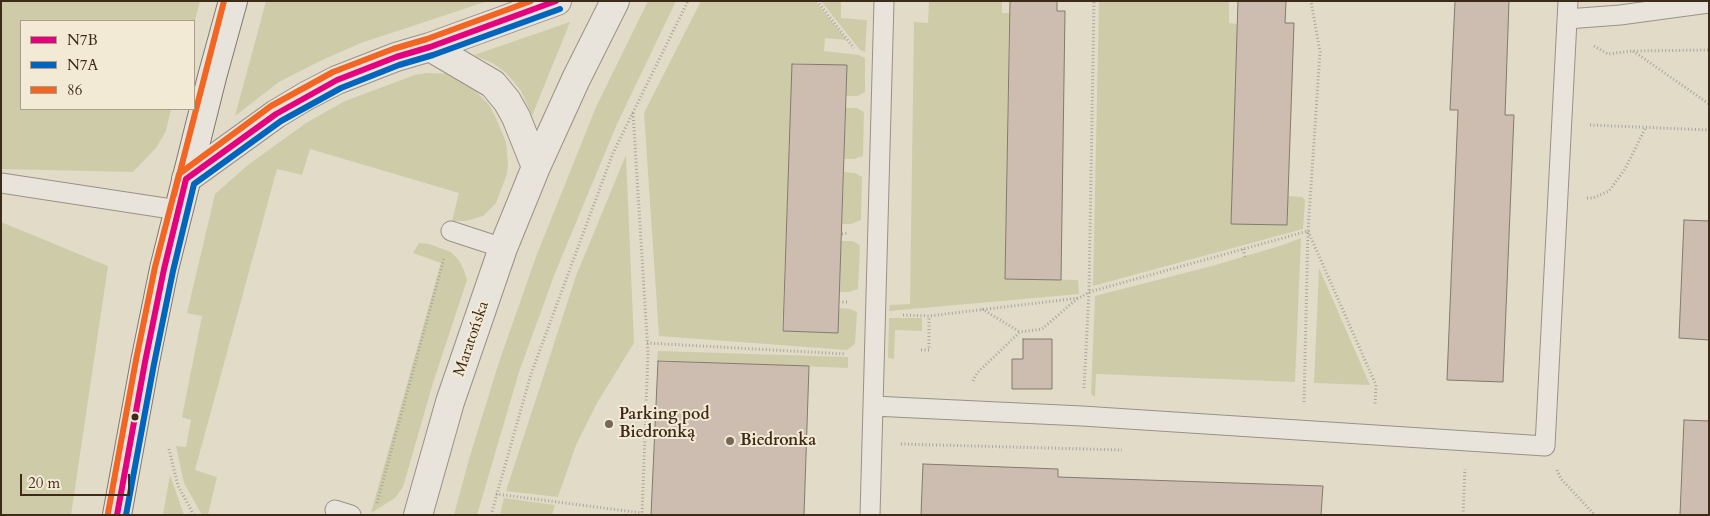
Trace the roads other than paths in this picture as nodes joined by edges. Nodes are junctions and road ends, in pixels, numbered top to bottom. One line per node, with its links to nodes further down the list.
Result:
1 (233, 1): 9 (street)
2 (557, 1): 7 (street)
3 (615, 1): 8 (street, Maratońska)
4 (884, 1): 14 (lane)
5 (1709, 3): 6 (lane)
6 (1568, 10): 14 (lane)
7 (430, 47): 8 (street); 9 (street)
8 (536, 166): 13 (street, Maratońska)
9 (186, 179): 11 (street)
10 (1, 183): 11 (lane)
11 (178, 210): 15 (street)
12 (451, 231): 13 (lane)
13 (503, 248): 16 (street, Maratońska)
14 (873, 406): 17 (lane)
15 (117, 515)
16 (418, 515)
17 (870, 515)

